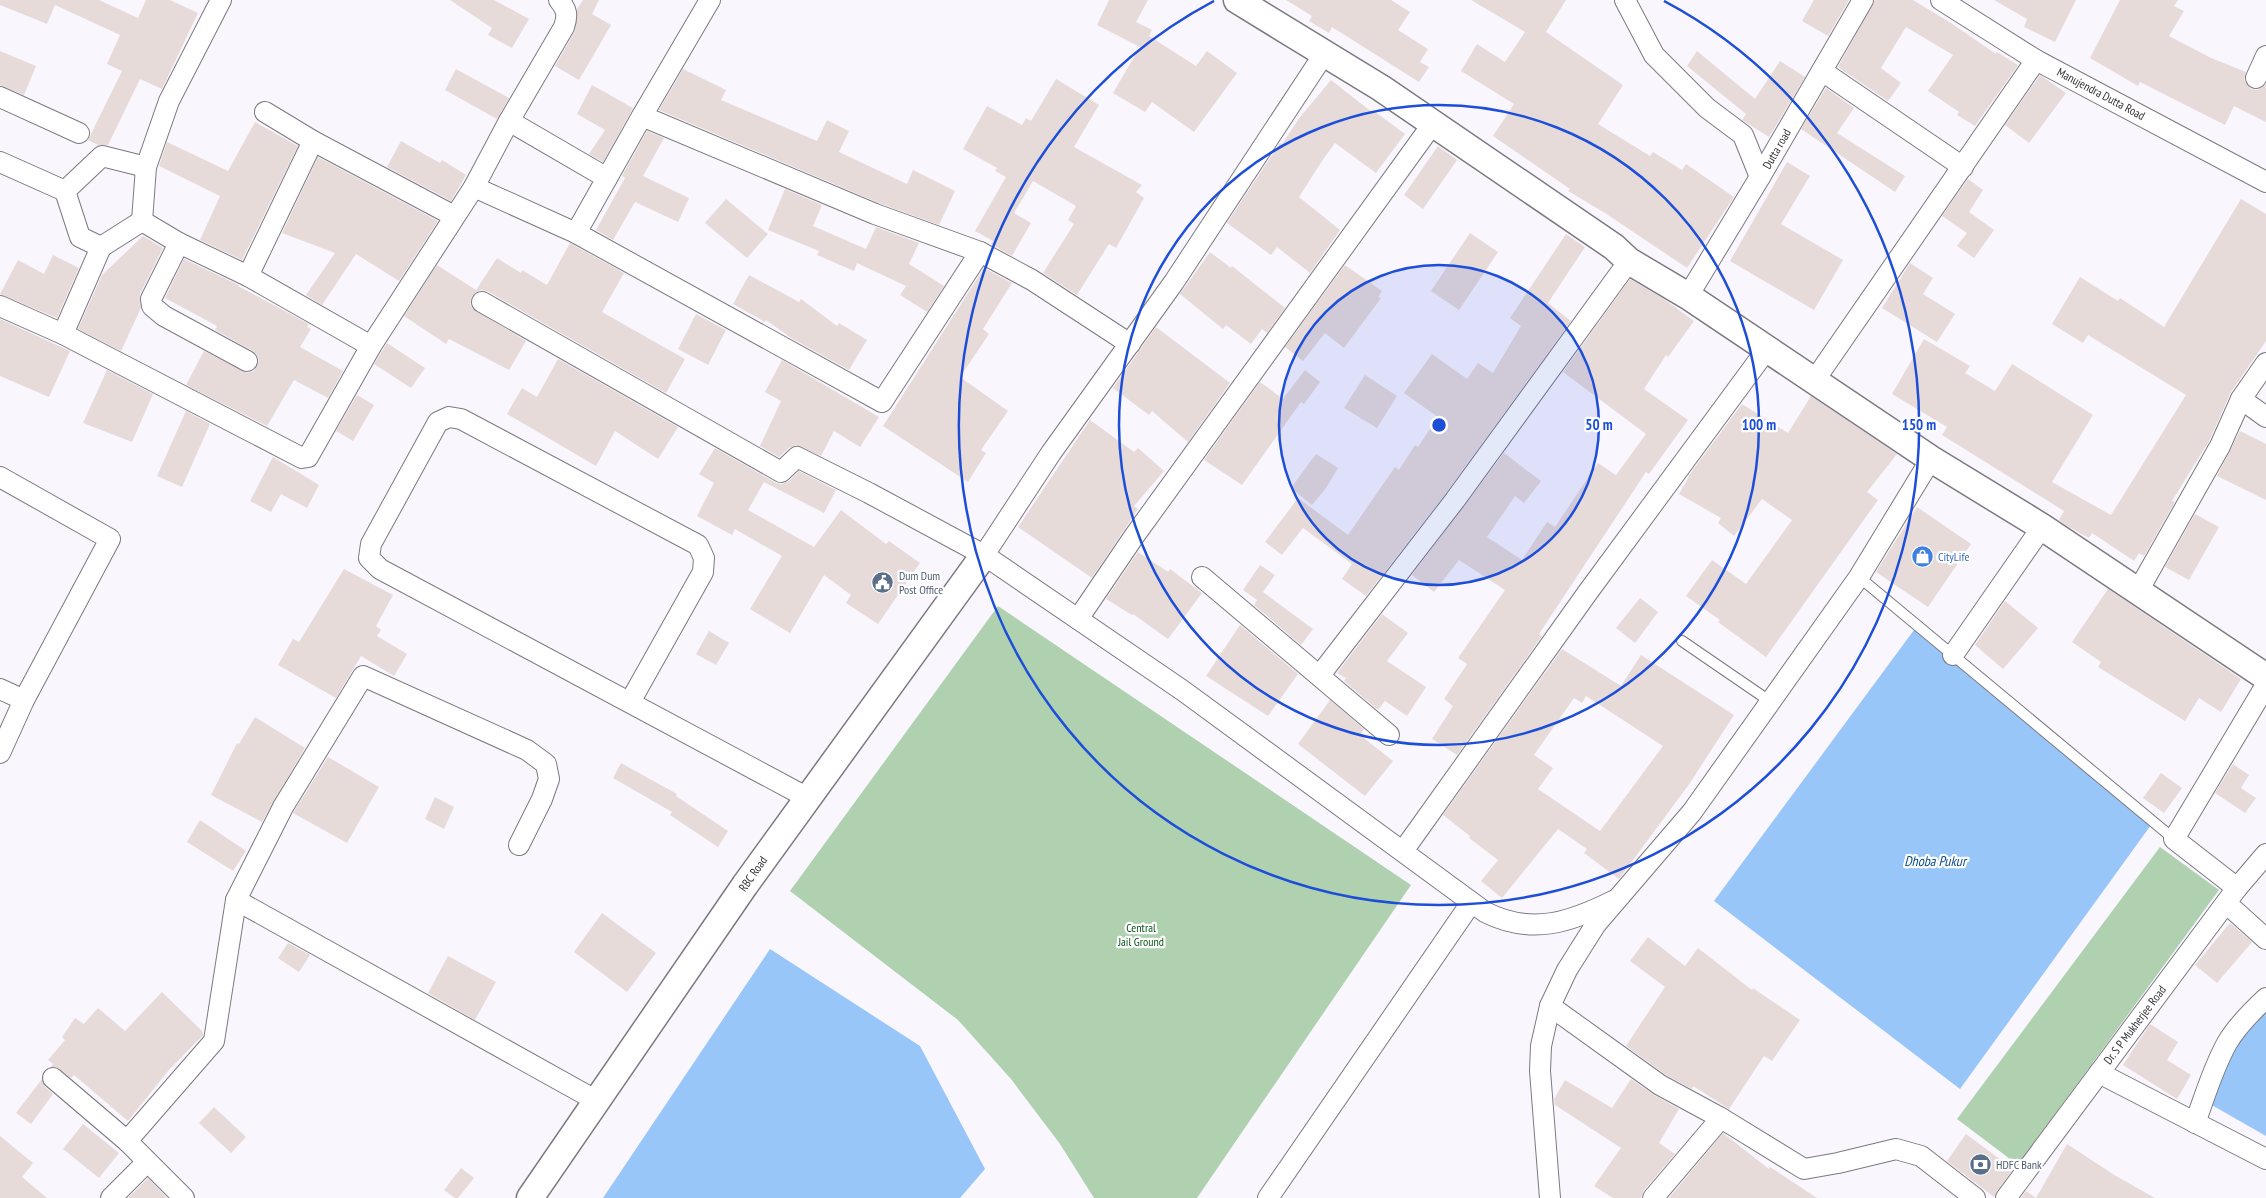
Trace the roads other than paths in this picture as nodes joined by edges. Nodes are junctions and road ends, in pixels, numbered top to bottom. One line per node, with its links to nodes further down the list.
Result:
1 (221, 0): 22 (street)
2 (559, 0): 16 (street)
3 (710, 0): 15 (street)
4 (1625, 0): 23 (street)
5 (1863, 0): 11 (street, Dutta road)
6 (1941, 0): 10 (street, Manujendra Dutta Road)
7 (1253, 4): 8 (street)
8 (1324, 54): 17 (street); 40 (street)
9 (2266, 56): 12 (street)
10 (2036, 60): 21 (street); 25 (street, Manujendra Dutta Road)
11 (1822, 71): 21 (street); 23 (street, Dutta road)
12 (2256, 78)
13 (0, 96): 18 (street)
14 (264, 112): 19 (street)
15 (642, 116): 24 (street); 33 (street)
16 (509, 121): 24 (street); 26 (street)
17 (1434, 122): 34 (street); 55 (street)
18 (79, 133)
19 (313, 141): 28 (street); 35 (street)
20 (0, 162): 27 (street)
21 (1962, 166): 45 (street)
22 (146, 167): 27 (street); 29 (street)
23 (1760, 177): 36 (street, Dutta road)
24 (607, 178): 30 (street)
25 (2266, 182)
26 (474, 186): 28 (street); 30 (street)
27 (65, 191): 32 (street)
28 (454, 216): 41 (street)
29 (142, 221): 31 (street); 32 (street)
30 (576, 232): 33 (street)
31 (179, 243): 35 (street); 43 (street)
32 (101, 247): 39 (street)
33 (980, 252): 40 (street)
34 (1629, 261): 36 (street); 58 (street)
35 (248, 276): 41 (street)
36 (1688, 296): 42 (street)
37 (482, 302): 51 (street)
38 (0, 306): 39 (street)
39 (63, 334): 41 (street)
40 (1130, 344): 51 (street)
41 (370, 346)
42 (1767, 349): 45 (street); 70 (street)
43 (247, 361)
44 (2266, 363): 46 (street)
45 (1814, 381): 48 (street)
46 (2241, 399): 47 (street); 54 (street)
47 (2266, 417)
48 (1931, 459): 50 (street); 53 (street)
49 (0, 477): 62 (street)
50 (2042, 527): 54 (street); 57 (street)
51 (984, 555): 55 (street); 67 (street, RBC Road)
52 (1202, 577): 58 (street)
53 (1859, 577): 57 (lane); 64 (street)
54 (2138, 591): 59 (street)
55 (1078, 619): 70 (street)
56 (1682, 641): 64 (lane)
57 (1953, 655): 68 (lane)
58 (1320, 675): 65 (street)
59 (2266, 677)
60 (2266, 685): 68 (street)
61 (0, 689): 62 (street)
62 (24, 700): 66 (street)
63 (630, 702): 63 (street); 67 (street)
64 (1770, 702): 74 (street)
65 (1389, 735)
66 (0, 753)
67 (808, 798): 81 (street, RBC Road)
68 (2174, 839): 72 (street)
69 (519, 845): 73 (street)
70 (1403, 851): 75 (street)
71 (2266, 854): 72 (street, Dr. S P Mukherjee Road)
72 (2232, 896): 76 (street); 79 (street, Dr. S P Mukherjee Road)
73 (236, 900): 81 (street); 84 (street)
74 (1615, 900): 75 (street); 78 (street)
75 (1472, 903): 90 (street)
76 (2266, 939)
77 (2266, 998): 83 (street)
78 (1550, 1006): 82 (street); 91 (street)
79 (2099, 1073): 83 (street); 94 (street, Dr. S P Mukherjee Road)
80 (52, 1078): 84 (street)
81 (597, 1101): 89 (street, RBC Road)
82 (1720, 1118): 92 (street); 93 (street)
83 (2195, 1123): 85 (street)
84 (126, 1141): 86 (street)
85 (2266, 1158)
86 (147, 1162): 87 (street); 88 (street)
87 (111, 1198)
88 (184, 1198)
89 (530, 1198)
90 (1268, 1198)
91 (1550, 1198)
92 (1653, 1198)
93 (1975, 1198)
94 (2006, 1198)

